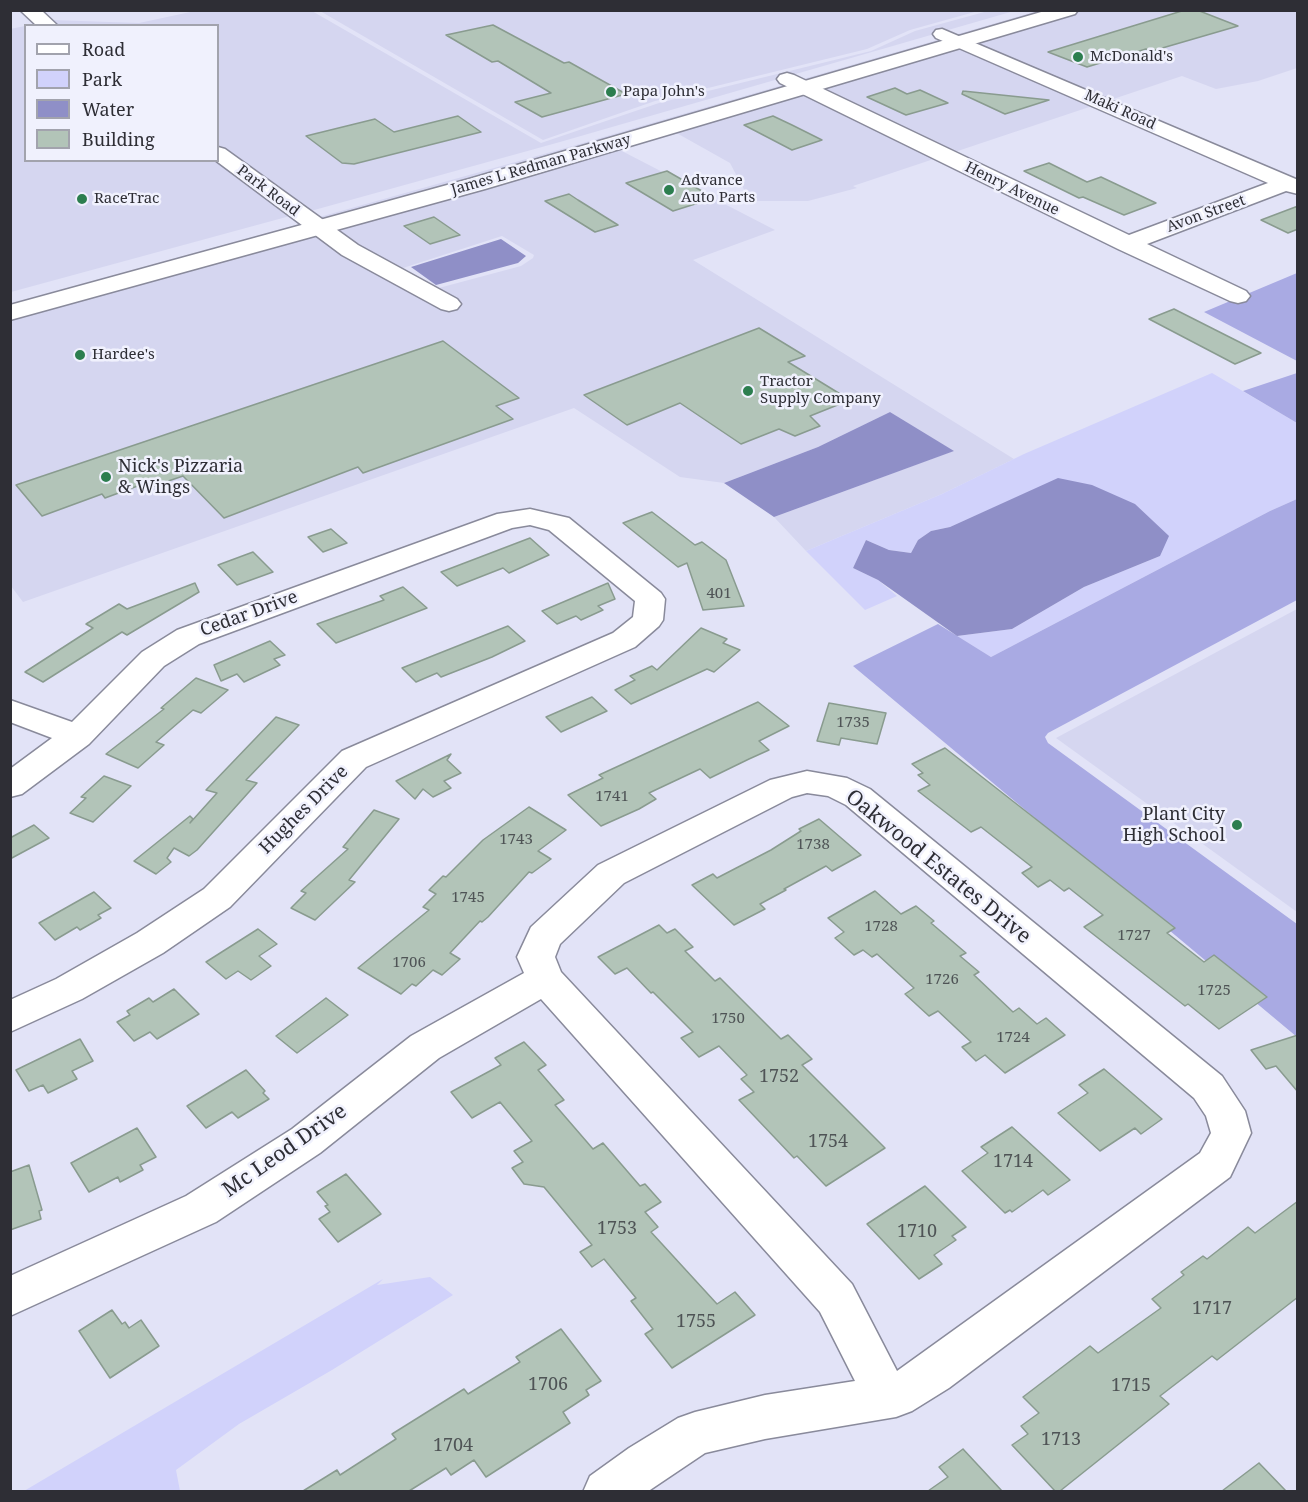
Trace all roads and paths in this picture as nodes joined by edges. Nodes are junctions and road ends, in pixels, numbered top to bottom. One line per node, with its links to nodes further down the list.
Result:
1 (29, 10): 4 (street)
2 (1025, 10): 5 (street, James L Redman Parkway)
3 (1069, 10): 5 (street, James L Redman Parkway)
4 (46, 24)
5 (951, 38): 6 (street, James L Redman Parkway); 8 (street, Maki Road)
6 (796, 84): 9 (street, James L Redman Parkway); 10 (street, Henry Avenue)
7 (219, 154): 9 (street, Park Road)
8 (1292, 186): 10 (street, Avon Street)
9 (311, 222): 11 (street, James L Redman Parkway); 14 (street, Park Road); 16 (street, James L Redman Parkway)
10 (1126, 244): 13 (street, Henry Avenue)
11 (76, 278): 12 (street, James L Redman Parkway); 15 (street)
12 (10, 296)
13 (1238, 296)
14 (449, 304)
15 (10, 306)
16 (10, 313)
17 (530, 517): 19 (street, Cedar Drive); 22 (street, Hughes Drive)
18 (10, 710): 19 (street)
19 (77, 736): 20 (street, Cedar Drive)
20 (10, 786)
21 (545, 979): 23 (street, Mc Leod Drive); 24 (street, Oakwood Estates Drive); 24 (street, Oakwood Estates Drive)
22 (10, 1017)
23 (10, 1297)
24 (886, 1397): 25 (street, Oakwood Estates Drive)
25 (607, 1491)

